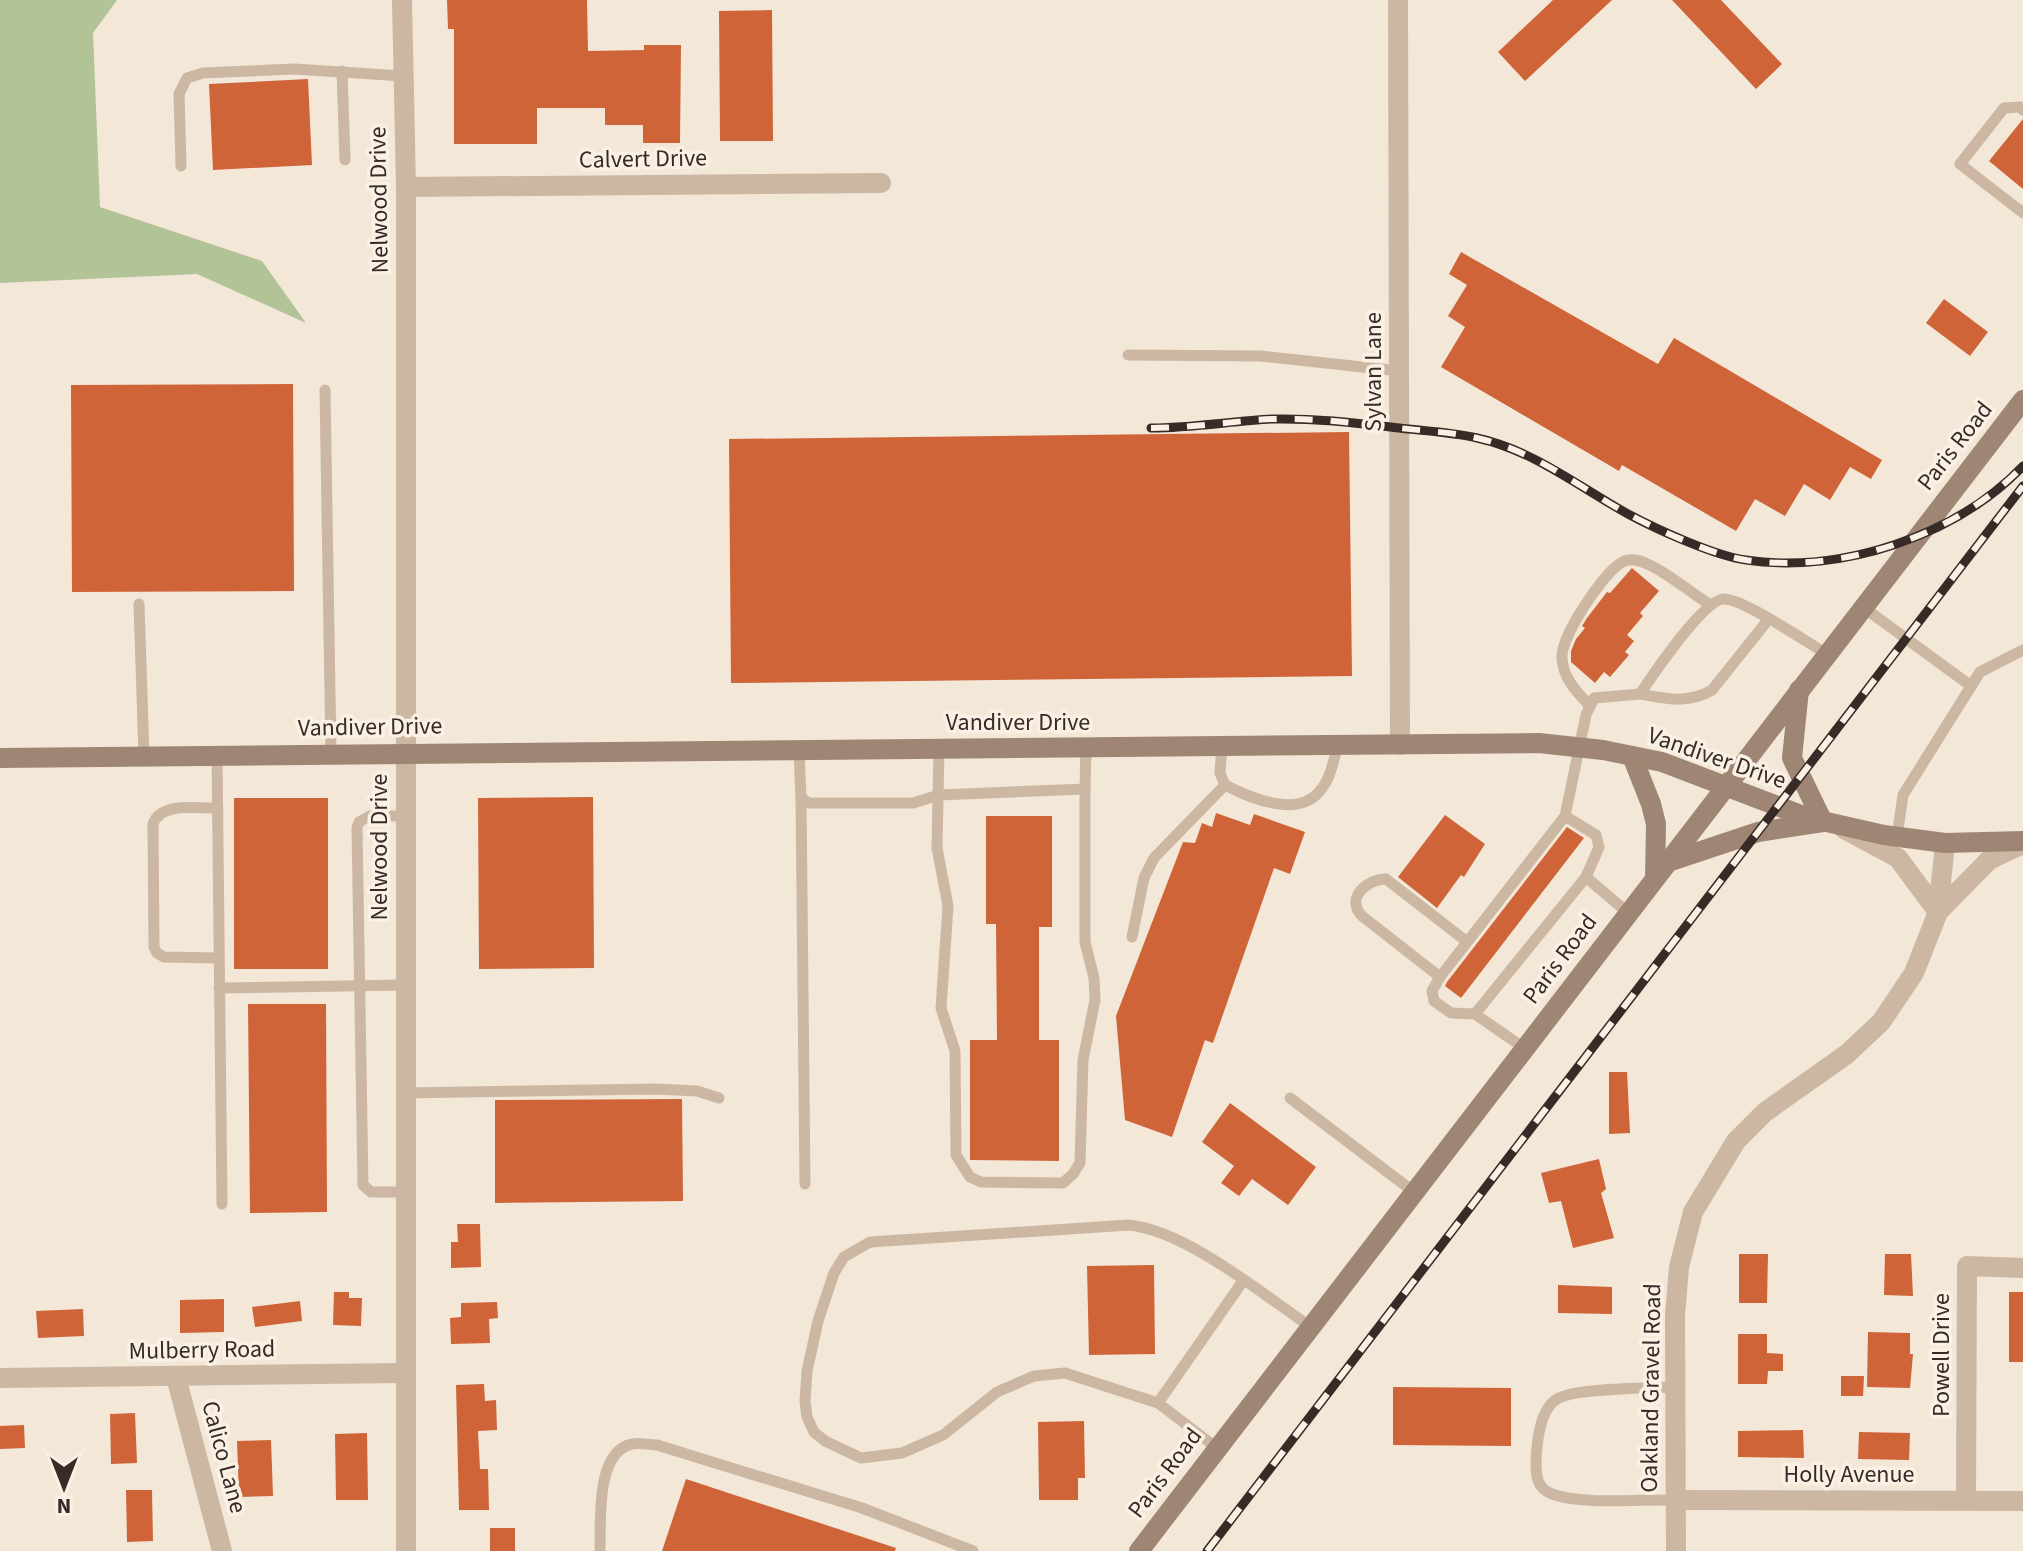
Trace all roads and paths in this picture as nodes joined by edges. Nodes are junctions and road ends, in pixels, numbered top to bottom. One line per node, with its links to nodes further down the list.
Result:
1 (402, 0): 4 (street, Nelwood Drive)
2 (1398, 0): 12 (street, Sylvan Lane)
3 (342, 71): 4 (lane); 6 (lane); 7 (lane)
4 (403, 76): 9 (street, Nelwood Drive)
5 (2023, 110): 10 (lane)
6 (345, 160)
7 (181, 166)
8 (881, 183): 9 (street, Calvert Drive)
9 (406, 187): 32 (street, Nelwood Drive)
10 (2023, 213)
11 (1128, 355): 12 (lane)
12 (1399, 371): 26 (street, Sylvan Lane)
13 (325, 390): 33 (lane)
14 (2023, 400): 17 (main road, Paris Road)
15 (139, 604): 35 (lane)
16 (1709, 604): 18 (lane); 23 (lane); 24 (lane)
17 (1863, 607): 20 (main road, Paris Road); 21 (lane)
18 (1768, 620): 20 (lane); 23 (lane)
19 (2023, 650): 21 (lane)
20 (1827, 654): 22 (main road, Paris Road)
21 (1971, 686): 47 (lane)
22 (1799, 690): 39 (main road, Paris Road); 46 (main road)
23 (1640, 694): 24 (lane)
24 (1589, 705): 29 (lane)
25 (1338, 745): 26 (main road, Vandiver Drive); 27 (main road, Vandiver Drive); 38 (lane)
26 (1400, 745): 29 (main road, Vandiver Drive)
27 (1222, 746): 28 (main road, Vandiver Drive); 38 (lane)
28 (1086, 747): 30 (main road, Vandiver Drive); 40 (lane)
29 (1579, 747): 36 (main road, Vandiver Drive); 45 (lane)
30 (939, 748): 31 (main road, Vandiver Drive); 41 (lane)
31 (799, 750): 32 (main road, Vandiver Drive); 42 (lane)
32 (405, 752): 33 (main road, Vandiver Drive); 44 (street, Nelwood Drive)
33 (331, 754): 34 (main road, Vandiver Drive)
34 (217, 755): 35 (main road, Vandiver Drive); 43 (lane)
35 (144, 756): 37 (main road, Vandiver Drive)
36 (1632, 756): 39 (main road, Vandiver Drive); 50 (main road)
37 (0, 758)
38 (1225, 785): 54 (lane)
39 (1726, 785): 46 (main road, Vandiver Drive); 50 (main road, Paris Road)
40 (1085, 789): 41 (lane); 41 (lane)
41 (939, 795): 42 (lane)
42 (801, 798): 66 (lane)
43 (218, 808): 56 (lane); 56 (lane)
44 (405, 816): 58 (street, Nelwood Drive); 59 (lane)
45 (1565, 816): 51 (lane); 55 (lane)
46 (1829, 823): 47 (main road, Vandiver Drive); 50 (main road); 52 (street)
47 (1897, 836): 48 (main road, Vandiver Drive)
48 (1945, 843): 49 (main road, Vandiver Drive); 52 (street, Oakland Gravel Road)
49 (2023, 843): 52 (street)
50 (1662, 870): 53 (main road, Paris Road)
51 (1586, 877): 53 (lane); 61 (lane)
52 (1938, 912): 76 (street, Oakland Gravel Road)
53 (1628, 913): 62 (main road, Paris Road)
54 (1132, 937)
55 (1466, 941): 57 (lane); 57 (lane)
56 (219, 958): 60 (lane)
57 (1440, 977): 61 (lane)
58 (405, 985): 59 (lane); 63 (street, Nelwood Drive)
59 (359, 986): 60 (lane); 67 (lane)
60 (219, 988): 69 (lane)
61 (1475, 1014): 62 (lane)
62 (1524, 1048): 68 (main road, Paris Road)
63 (404, 1093): 64 (lane); 67 (street, Nelwood Drive)
64 (719, 1098)
65 (1290, 1098): 68 (lane)
66 (805, 1184)
67 (404, 1192): 73 (street, Nelwood Drive)
68 (1414, 1192): 72 (main road, Paris Road)
69 (222, 1204)
70 (2023, 1268): 80 (street, Powell Drive)
71 (1243, 1281): 72 (lane); 77 (lane); 77 (lane)
72 (1311, 1327): 78 (main road, Paris Road)
73 (404, 1373): 74 (street, Mulberry Road); 83 (street, Nelwood Drive)
74 (176, 1377): 75 (street, Mulberry Road); 82 (street, Calico Lane)
75 (0, 1378)
76 (1675, 1387): 79 (street, Oakland Gravel Road); 79 (lane)
77 (1158, 1403): 78 (lane)
78 (1217, 1448): 86 (main road, Paris Road)
79 (1675, 1500): 80 (street, Holly Avenue); 87 (street, Oakland Gravel Road)
80 (1966, 1500): 81 (street, Holly Avenue)
81 (2023, 1501)
82 (222, 1551)
83 (406, 1551)
84 (600, 1551): 85 (lane)
85 (973, 1551)
86 (1139, 1551)
87 (1676, 1551)

